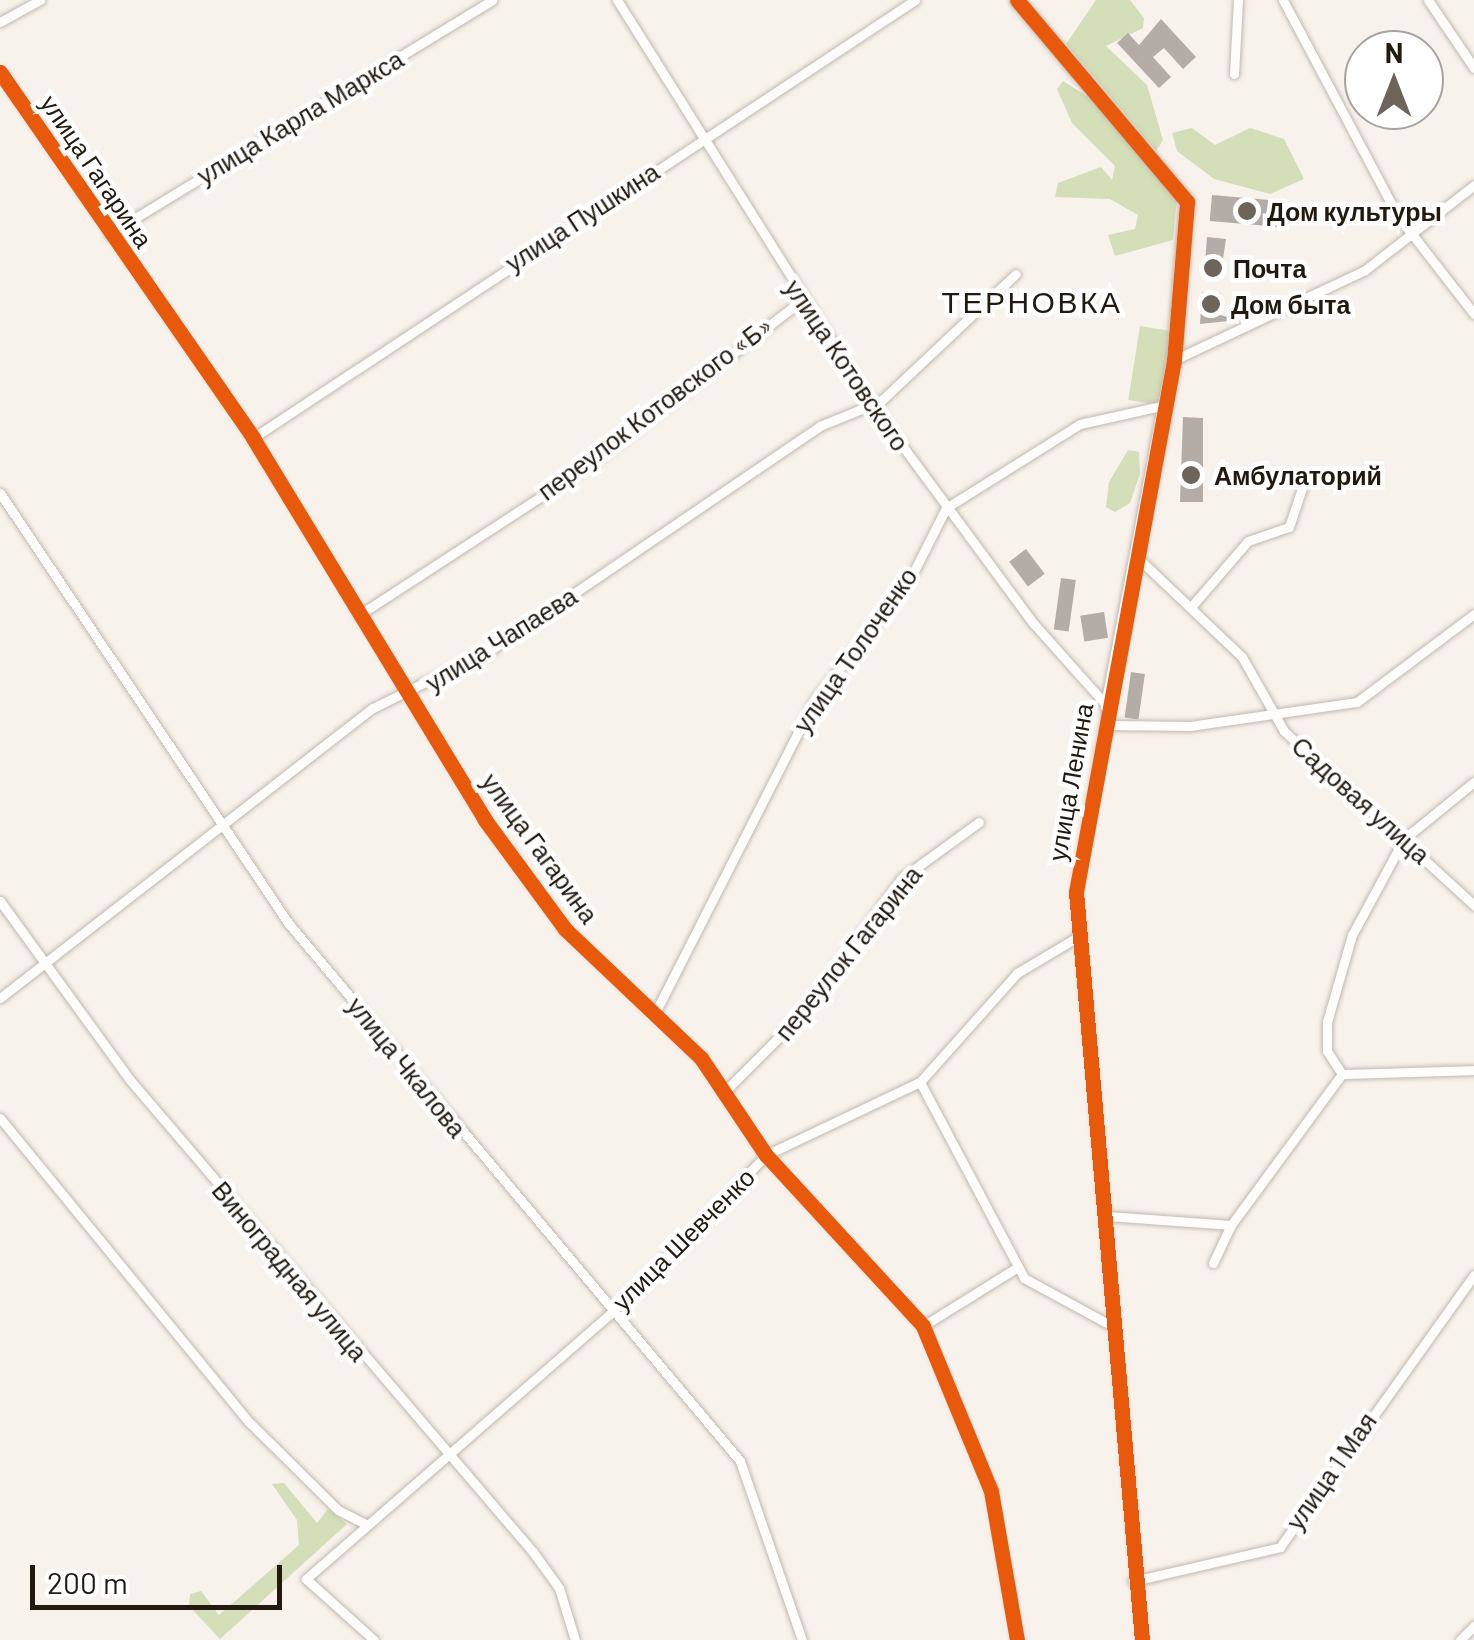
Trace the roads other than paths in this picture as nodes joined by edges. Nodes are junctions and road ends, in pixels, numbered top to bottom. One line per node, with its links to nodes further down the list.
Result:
1 (40, 0): 9 (street)
2 (492, 0): 15 (street, улица Карла Маркса)
3 (617, 0): 13 (street, улица Котовского)
4 (914, 0): 13 (street, улица Пушкина)
5 (1017, 0): 20 (street, улица Ленина)
6 (1238, 0): 12 (street)
7 (1282, 0): 16 (street)
8 (1428, 0): 10 (street)
9 (0, 22)
10 (1474, 68)
11 (0, 72): 15 (street, улица Гагарина)
12 (1234, 74)
13 (701, 139): 18 (street, улица Котовского); 23 (street, улица Пушкина)
14 (1474, 184): 16 (street)
15 (109, 234): 23 (street, улица Гагарина)
16 (1412, 234): 19 (street); 20 (street)
17 (1016, 274): 22 (street)
18 (801, 301): 22 (street, улица Котовского); 30 (street, переулок Котовского «Б»)
19 (1474, 314)
20 (1174, 360): 21 (street, улица Ленина)
21 (1166, 405): 26 (street); 27 (street, улица Ленина)
22 (872, 406): 26 (street, улица Котовского); 31 (street, улица Чапаева)
23 (253, 438): 30 (street, улица Гагарина)
24 (1302, 488): 28 (street)
25 (0, 493): 37 (street, улица Чкалова)
26 (946, 508): 32 (street, улица Котовского); 44 (street, улица Толоченко)
27 (1137, 557): 28 (street, Садовая улица); 32 (street, улица Ленина)
28 (1191, 607): 33 (street, Садовая улица)
29 (1474, 614): 33 (street)
30 (360, 615): 31 (street, улица Гагарина)
31 (407, 692): 37 (street, улица Чапаева); 44 (street, улица Гагарина)
32 (1108, 707): 34 (street, улица Ленина)
33 (1273, 712): 34 (street); 38 (street, Садовая улица)
34 (1106, 726): 41 (street, улица Ленина)
35 (1474, 782): 38 (street)
36 (979, 822): 48 (street, переулок Гагарина)
37 (220, 825): 42 (street, улица Чапаева); 56 (street, улица Чкалова)
38 (1404, 839): 40 (street, Садовая улица); 46 (street)
39 (0, 901): 42 (street, Виноградная улица)
40 (1474, 905)
41 (1080, 936): 47 (street, улица Шевченко); 51 (street, улица Ленина)
42 (44, 964): 43 (street, улица Чапаева); 59 (street, Виноградная улица)
43 (0, 998)
44 (655, 1012): 48 (street, улица Гагарина)
45 (1474, 1070): 46 (street)
46 (1342, 1074): 52 (street)
47 (920, 1082): 50 (street, улица Шевченко); 54 (street)
48 (724, 1092): 50 (street, улица Гагарина)
49 (0, 1118): 60 (street)
50 (766, 1155): 56 (street, улица Шевченко); 57 (street, улица Гагарина)
51 (1108, 1216): 52 (street); 58 (street, улица Ленина)
52 (1232, 1224): 53 (street)
53 (1213, 1263)
54 (1016, 1268): 57 (street); 58 (street)
55 (1474, 1275): 61 (street, улица 1 Мая)
56 (610, 1313): 59 (street, улица Шевченко); 65 (street, улица Чкалова)
57 (922, 1326): 66 (street, улица Гагарина)
58 (1112, 1326): 61 (street, улица Ленина)
59 (445, 1454): 60 (street, улица Шевченко); 64 (street, Виноградная улица)
60 (367, 1525): 63 (street, улица Шевченко)
61 (1134, 1581): 67 (street, улица Ленина)
62 (1474, 1626): 68 (street)
63 (374, 1640)
64 (574, 1640)
65 (802, 1640)
66 (1017, 1640)
67 (1142, 1640)
68 (1460, 1640)

